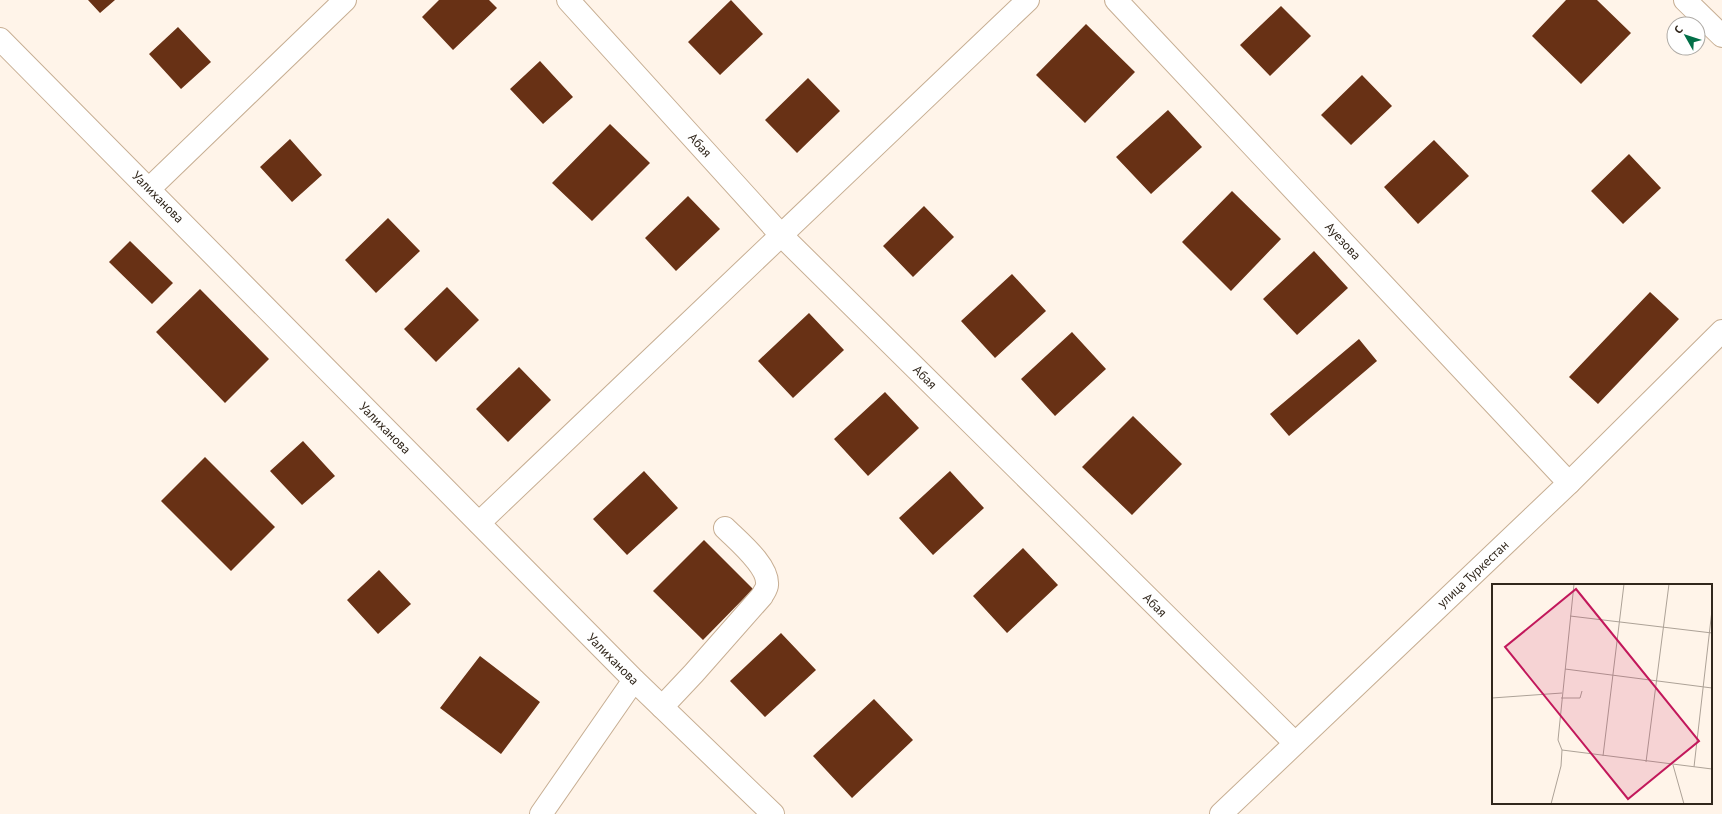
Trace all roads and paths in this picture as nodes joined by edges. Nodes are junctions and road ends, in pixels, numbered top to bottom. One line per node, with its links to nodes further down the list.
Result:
1 (345, 0): 8 (street)
2 (568, 0): 9 (street, Абая)
3 (1028, 0): 9 (street)
4 (1116, 0): 11 (street, Ауезова)
5 (1685, 0): 6 (street)
6 (1722, 36)
7 (0, 39): 8 (street, Уалиханова)
8 (149, 189): 12 (street, Уалиханова)
9 (781, 235): 12 (street); 16 (street, Абая)
10 (1722, 331): 11 (street, улица Туркестан)
11 (1569, 483): 16 (street, улица Туркестан)
12 (479, 523): 14 (street, Уалиханова)
13 (725, 528): 15 (street)
14 (634, 680): 15 (street, Уалиханова); 17 (street)
15 (662, 707): 18 (street, Уалиханова)
16 (1295, 743): 19 (street, улица Туркестан)
17 (541, 814)
18 (774, 814)
19 (1221, 814)

